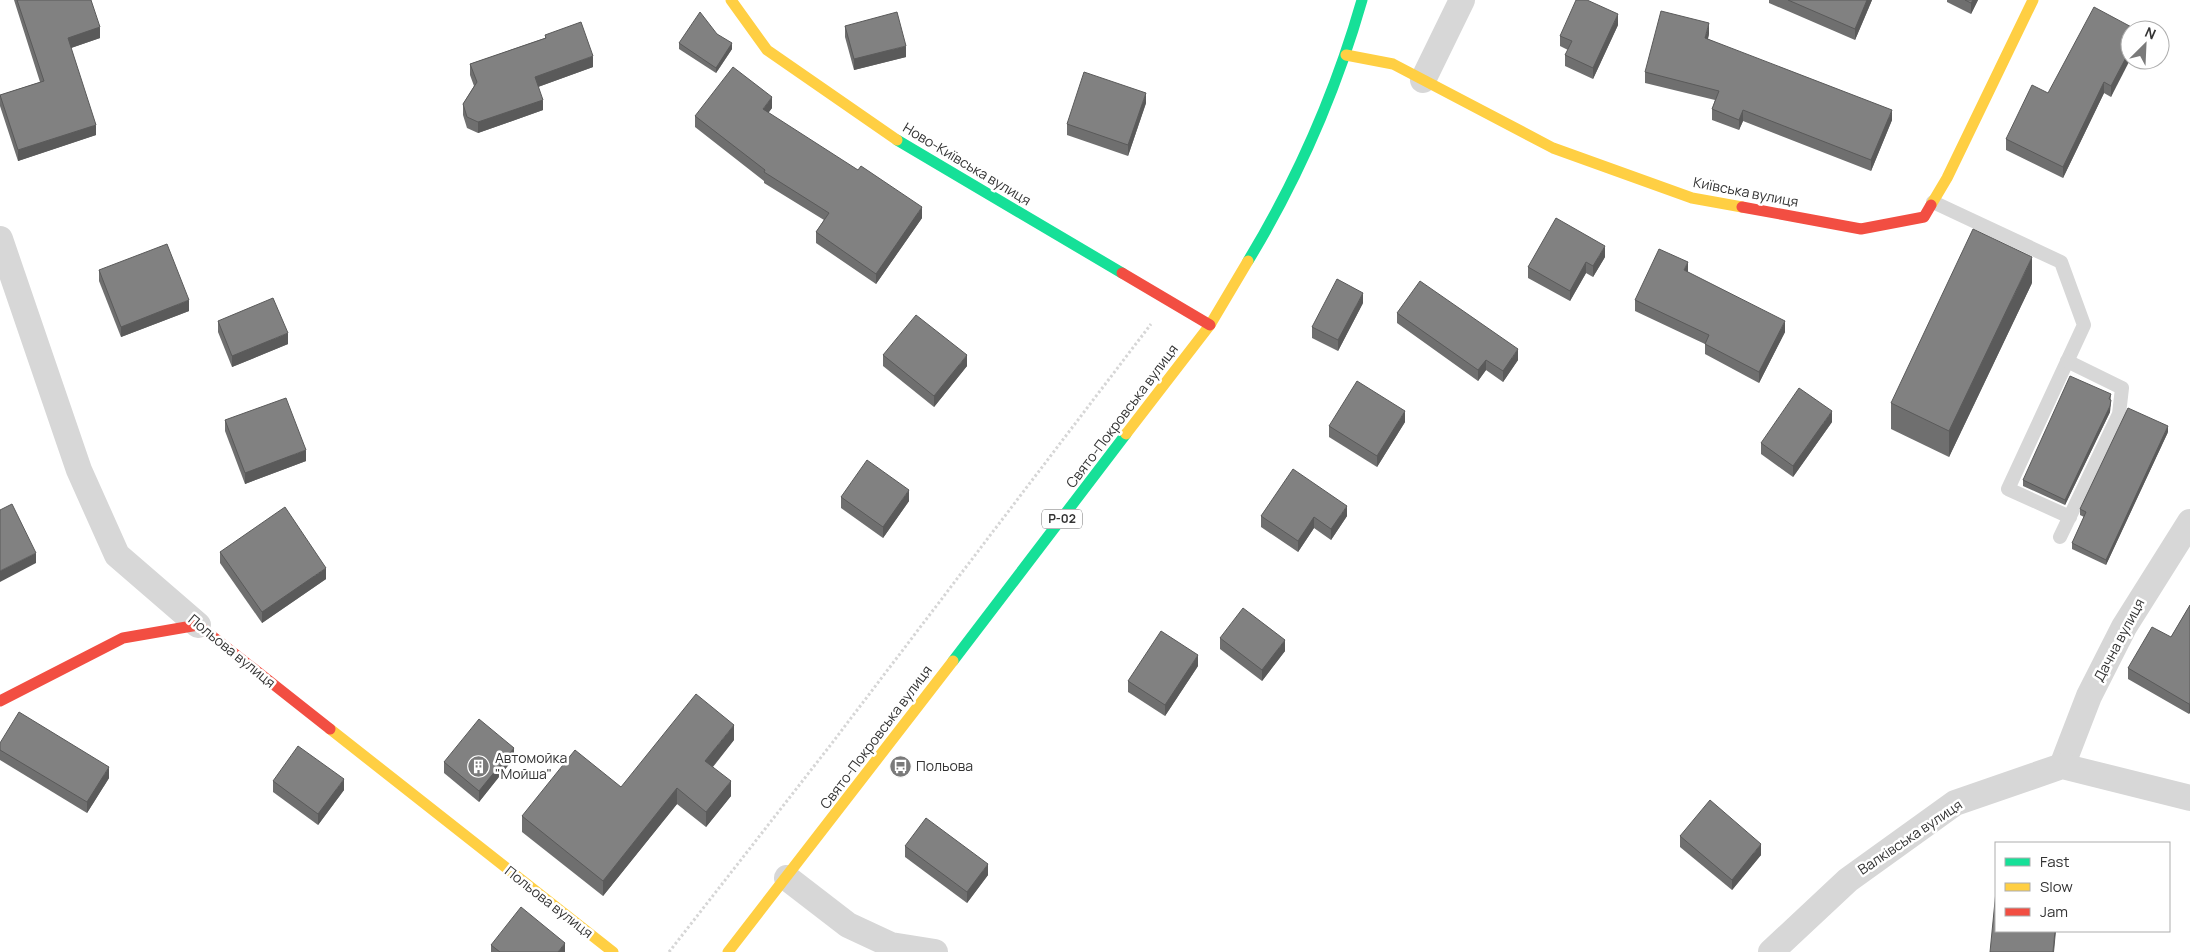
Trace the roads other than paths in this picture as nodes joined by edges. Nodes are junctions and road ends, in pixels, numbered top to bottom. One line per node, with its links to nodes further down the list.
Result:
1 (731, 0): 9 (street, Ново-Київська вулиця)
2 (1362, 0): 5 (street, Свято-Покровська вулиця / Р-02)
3 (1462, 0): 6 (street)
4 (2033, 0): 7 (street, Київська вулиця)
5 (1346, 55): 6 (street, Київська вулиця); 9 (street, Свято-Покровська вулиця / Р-02)
6 (1423, 80): 7 (street, Київська вулиця)
7 (1933, 202): 10 (lane)
8 (0, 240): 14 (street, Польова вулиця)
9 (1210, 325): 18 (street, Свято-Покровська вулиця / Р-02)
10 (2067, 361): 11 (lane); 11 (lane)
11 (2070, 517): 13 (lane)
12 (2190, 522): 16 (street, Дачна вулиця)
13 (2060, 537)
14 (198, 625): 15 (street); 19 (street, Польова вулиця)
15 (0, 701)
16 (2062, 766): 17 (street); 23 (street, Валківська вулиця)
17 (2190, 798)
18 (787, 878): 21 (street, Свято-Покровська вулиця / Р-02); 22 (street)
19 (598, 947): 20 (street, Польова вулиця)
20 (613, 952)
21 (728, 952)
22 (935, 952)
23 (1771, 952)

